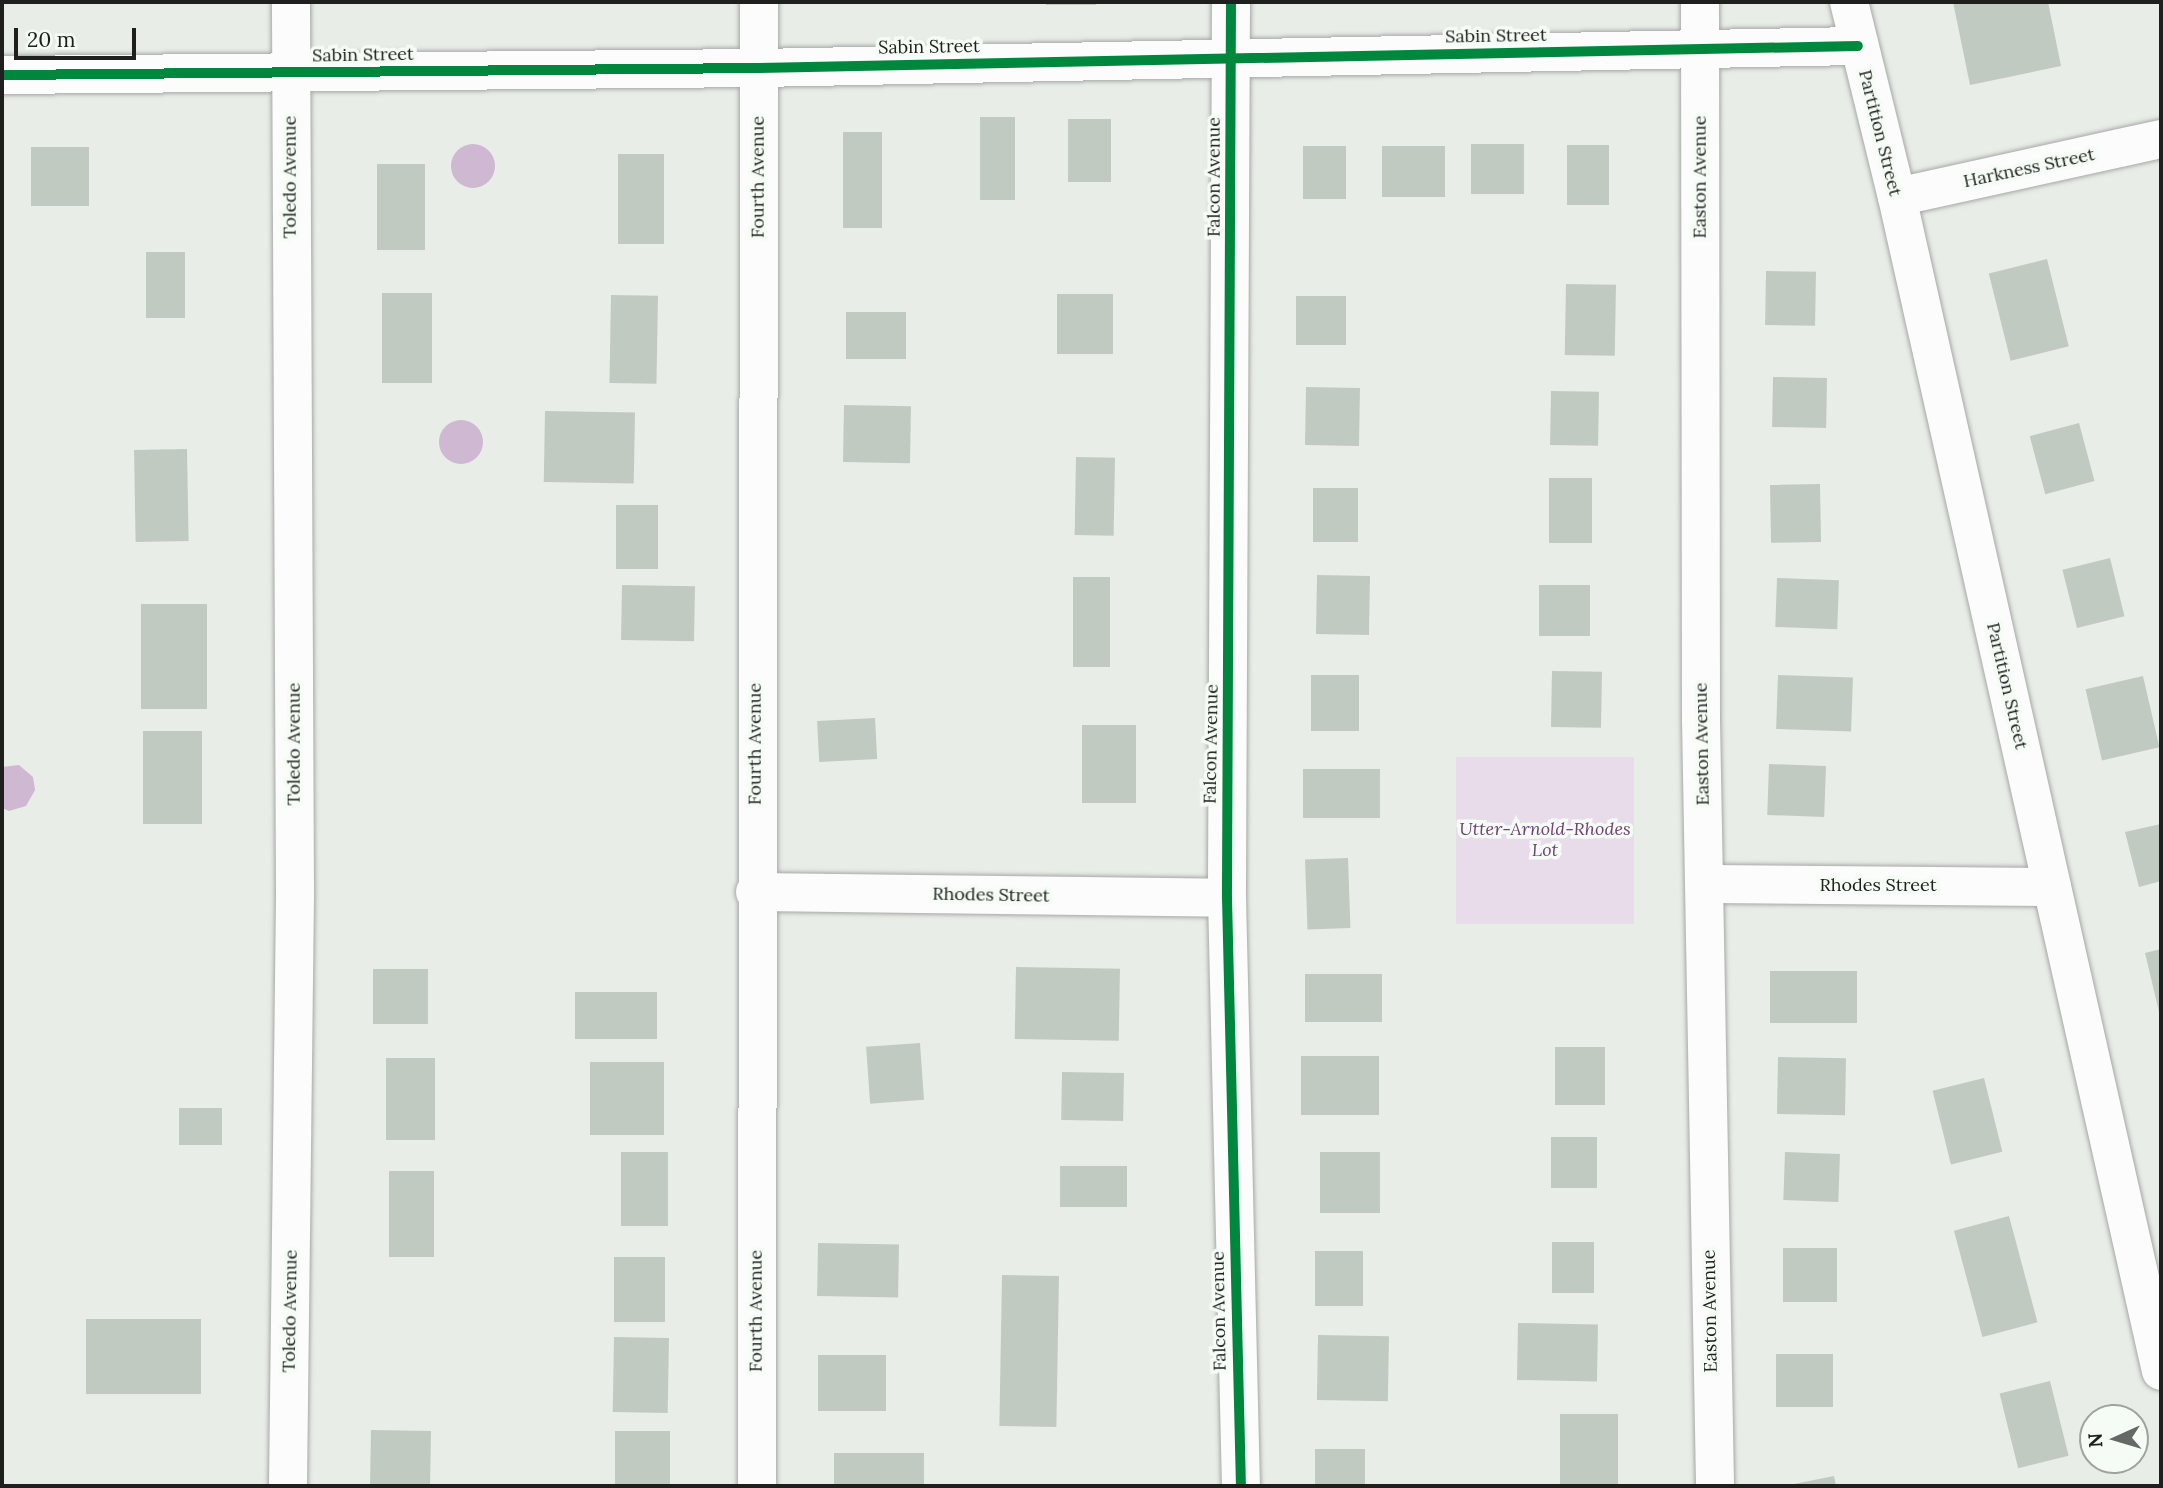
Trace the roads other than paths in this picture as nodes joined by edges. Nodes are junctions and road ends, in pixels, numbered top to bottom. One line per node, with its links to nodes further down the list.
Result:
1 (291, 2): 10 (street, Toledo Avenue)
2 (759, 2): 9 (street, Fourth Avenue)
3 (1231, 2): 8 (street, Falcon Avenue)
4 (1700, 2): 7 (street, Easton Avenue)
5 (1849, 2): 6 (street, Partition Street)
6 (1858, 46): 7 (street, Sabin Street); 13 (street, Partition Street)
7 (1700, 50): 8 (street, Sabin Street); 14 (street, Easton Avenue)
8 (1231, 59): 9 (street, Sabin Street); 17 (street, Falcon Avenue)
9 (759, 68): 10 (street, Sabin Street); 16 (street, Fourth Avenue)
10 (289, 74): 11 (street, Sabin Street); 19 (street, Toledo Avenue)
11 (2, 75)
12 (2161, 139): 13 (street, Harkness Street)
13 (1897, 197): 15 (street, Partition Street)
14 (1705, 884): 15 (street, Rhodes Street); 22 (street, Easton Avenue)
15 (2052, 887): 18 (street, Partition Street)
16 (755, 892): 17 (street, Rhodes Street); 20 (street, Fourth Avenue)
17 (1227, 898): 21 (street, Falcon Avenue)
18 (2161, 1371)
19 (288, 1486)
20 (757, 1486)
21 (1241, 1486)
22 (1715, 1486)

